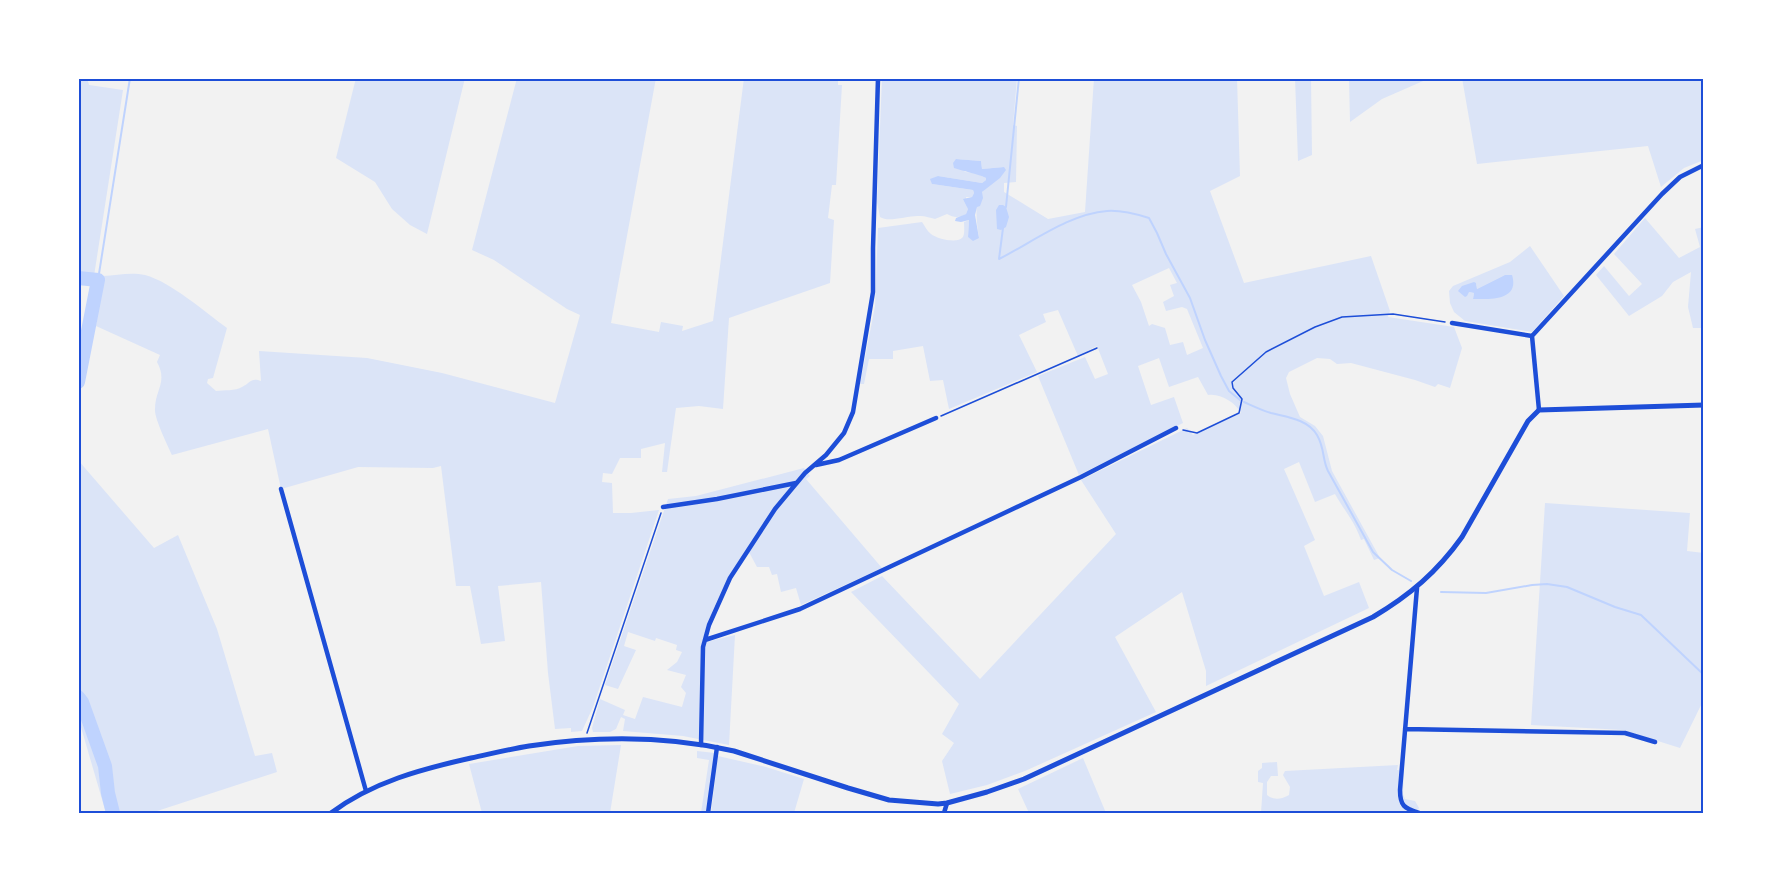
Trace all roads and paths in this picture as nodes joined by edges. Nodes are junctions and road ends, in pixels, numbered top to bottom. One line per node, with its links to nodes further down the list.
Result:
1 (878, 78): 10 (street)
2 (1704, 165): 4 (street)
3 (1452, 323): 4 (street); 9 (path)
4 (1532, 336): 7 (street)
5 (1097, 348): 8 (path)
6 (1704, 405): 7 (street)
7 (1539, 410): 14 (street)
8 (936, 418): 10 (street)
9 (1176, 428): 15 (street)
10 (813, 466): 11 (street)
11 (796, 483): 13 (street); 15 (street)
12 (281, 489): 21 (street)
13 (663, 507): 17 (path)
14 (1417, 588): 16 (street); 22 (street)
15 (705, 640): 19 (street)
16 (1405, 729): 18 (street); 26 (street)
17 (585, 740): 19 (street); 21 (street)
18 (1655, 742)
19 (701, 744): 20 (street)
20 (717, 747): 22 (street); 24 (street)
21 (366, 791): 23 (street)
22 (947, 803): 25 (street)
23 (331, 813)
24 (708, 813)
25 (944, 813)
26 (1419, 813)

